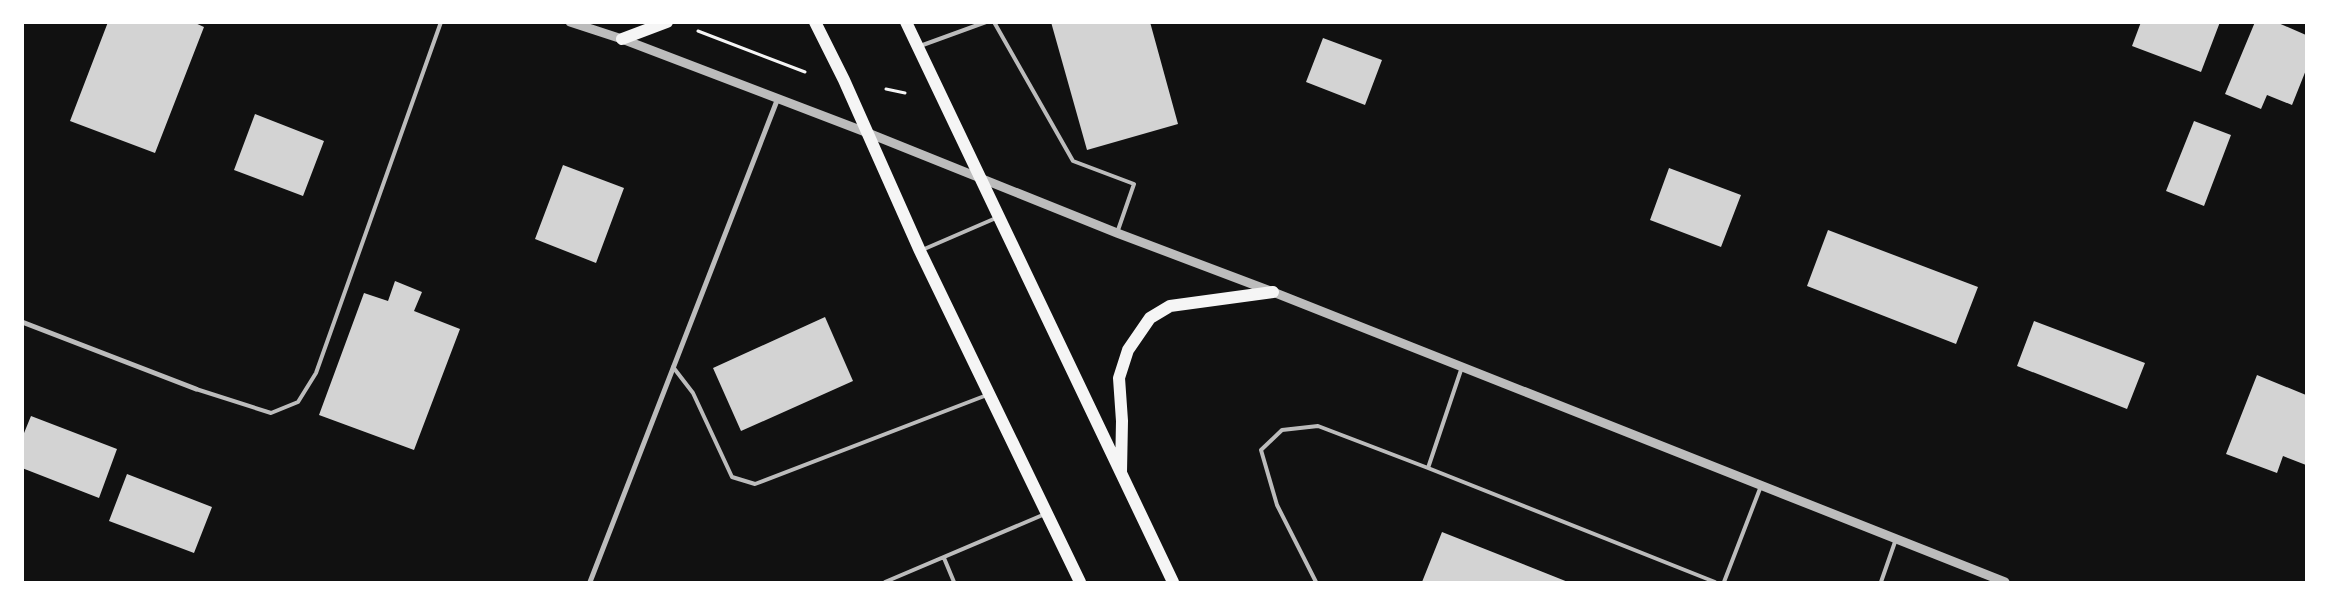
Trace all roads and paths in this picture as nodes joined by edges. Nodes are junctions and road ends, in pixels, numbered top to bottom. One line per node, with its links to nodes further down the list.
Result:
1 (441, 22): 24 (lane)
2 (570, 22): 9 (street)
3 (667, 22): 9 (main road)
4 (815, 22): 15 (main road)
5 (906, 22): 10 (main road)
6 (986, 22): 10 (lane)
7 (994, 22): 18 (lane)
8 (698, 31): 11 (path)
9 (622, 39): 14 (street)
10 (917, 47): 16 (main road)
11 (805, 72)
12 (886, 89): 13 (path)
13 (905, 93)
14 (778, 98): 15 (street); 23 (street)
15 (868, 133): 16 (street); 19 (main road)
16 (980, 178): 17 (main road); 18 (street)
17 (998, 217): 19 (lane); 27 (main road)
18 (1117, 233): 20 (street)
19 (920, 251): 25 (main road)
20 (1273, 292): 22 (street); 27 (main road)
21 (22, 322): 24 (street)
22 (1462, 367): 26 (lane); 28 (street)
23 (673, 368): 25 (lane); 32 (street)
24 (196, 389)
25 (990, 393): 29 (main road)
26 (1428, 468): 37 (lane); 38 (lane)
27 (1121, 474): 36 (main road)
28 (1761, 485): 30 (street); 39 (lane)
29 (1048, 513): 31 (lane); 35 (main road)
30 (1896, 539): 40 (lane); 41 (street)
31 (944, 558): 33 (lane); 34 (lane)
32 (590, 582)
33 (885, 582)
34 (954, 582)
35 (1080, 582)
36 (1173, 582)
37 (1316, 582)
38 (1715, 582)
39 (1724, 582)
40 (1880, 582)
41 (2005, 582)

